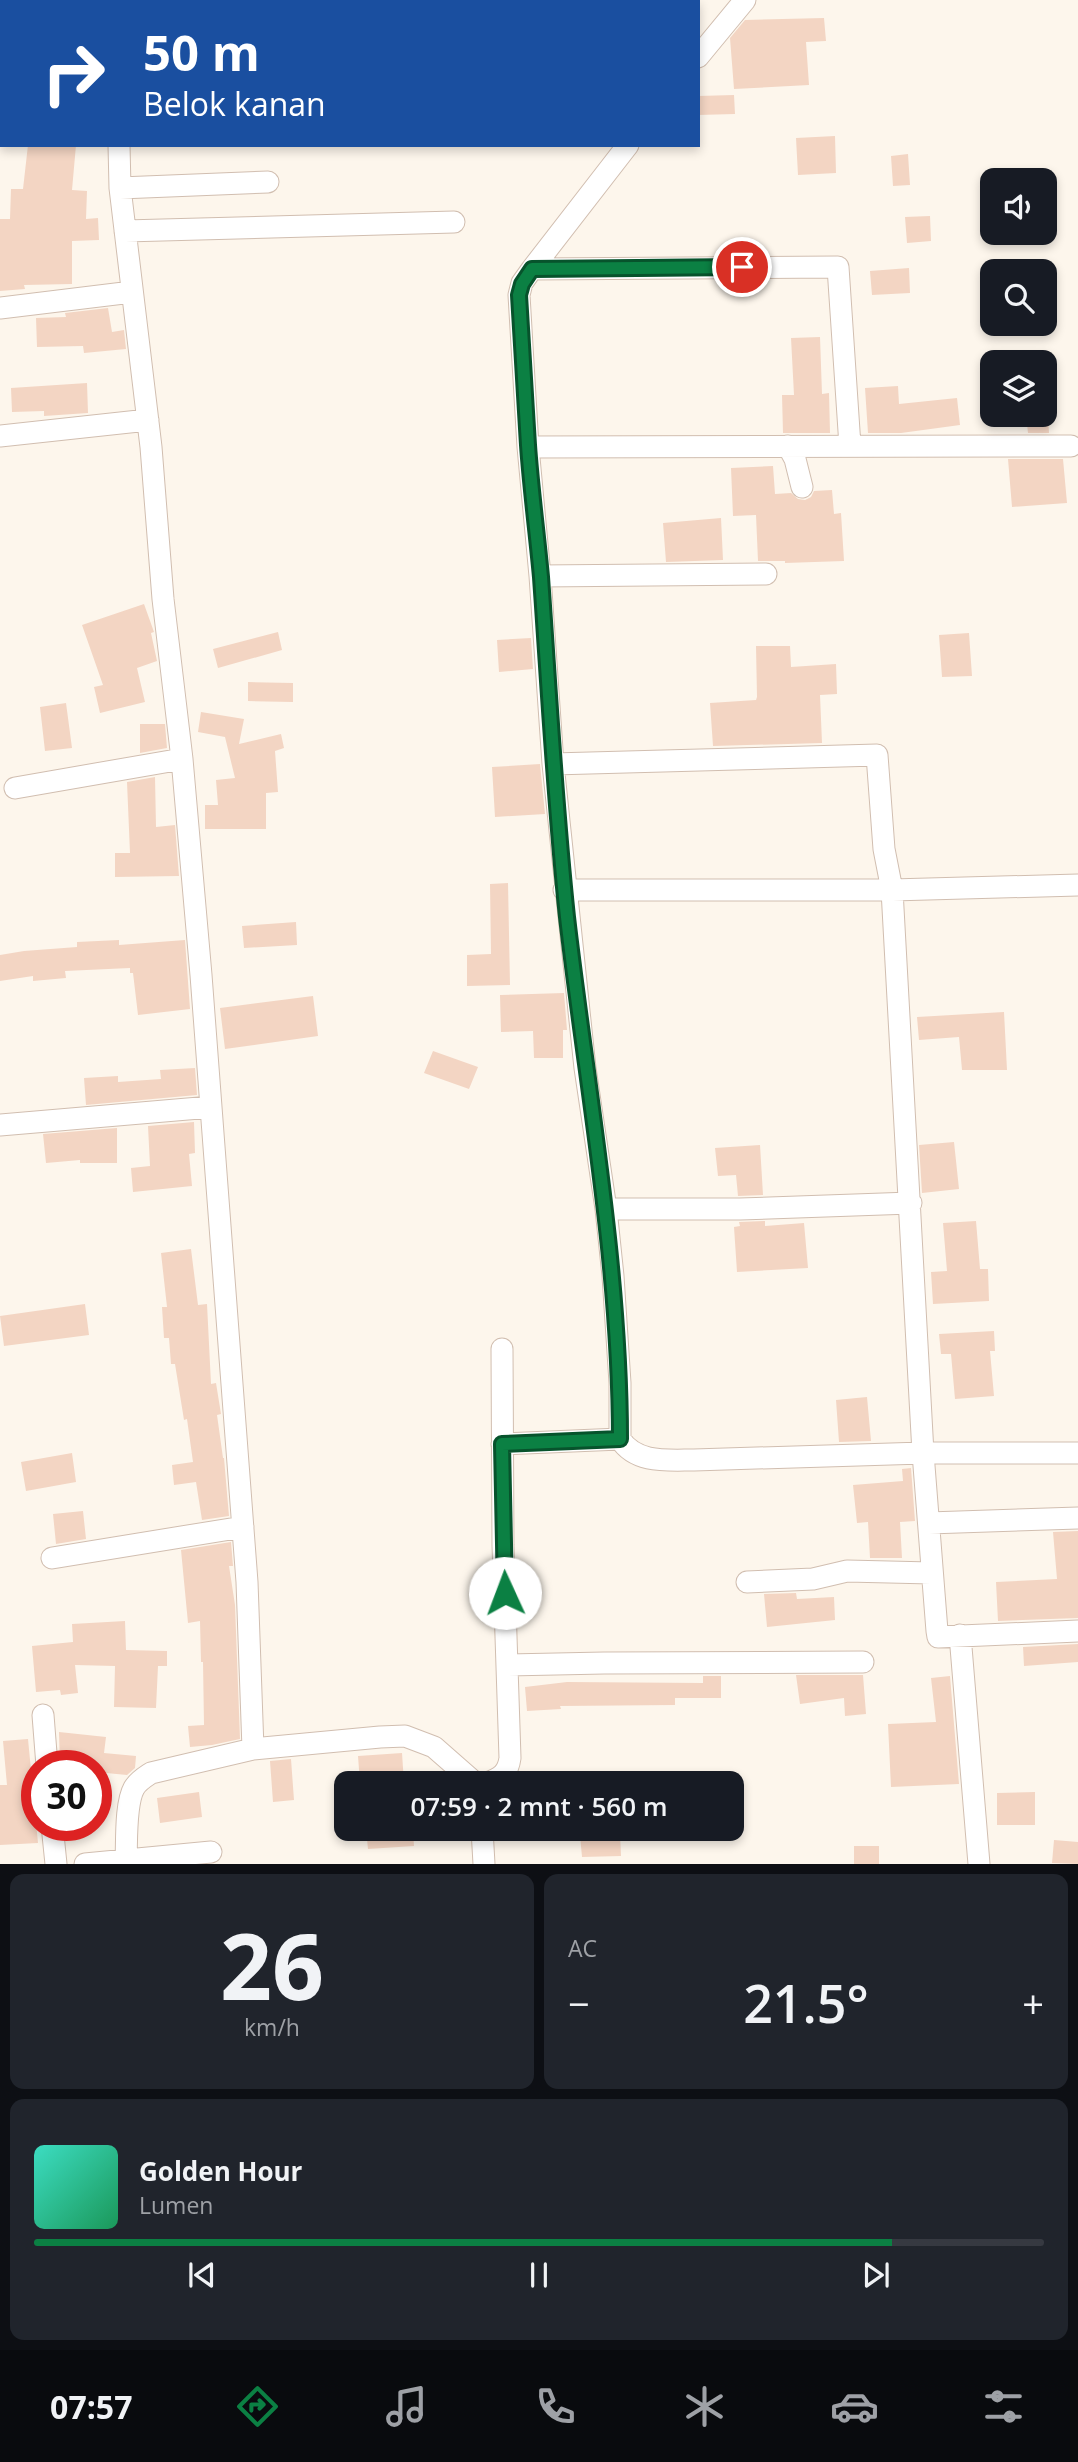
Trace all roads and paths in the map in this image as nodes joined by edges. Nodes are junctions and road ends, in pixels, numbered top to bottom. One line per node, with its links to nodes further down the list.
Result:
1 (744, 0): 2 (street)
2 (700, 55)
3 (119, 147): 6 (street)
4 (626, 147): 9 (street)
5 (268, 182): 6 (street)
6 (120, 188): 8 (street)
7 (454, 222): 8 (street)
8 (125, 231): 10 (street)
9 (532, 269): 15 (street); 17 (street)
10 (132, 292): 11 (street); 12 (street)
11 (0, 308)
12 (148, 420): 13 (street); 21 (street)
13 (0, 436)
14 (788, 446): 15 (street); 17 (street); 18 (street)
15 (850, 446): 16 (street)
16 (1072, 446)
17 (528, 447): 20 (street)
18 (802, 487)
19 (766, 573): 20 (street)
20 (540, 576): 22 (street)
21 (182, 759): 23 (street); 27 (street)
22 (553, 764): 25 (street); 26 (street)
23 (15, 788)
24 (1078, 886): 26 (street)
25 (565, 890): 26 (street); 30 (street)
26 (891, 890): 29 (street)
27 (211, 1107): 28 (street); 38 (street)
28 (0, 1125)
29 (911, 1203): 30 (street); 34 (street)
30 (606, 1209): 32 (street)
31 (502, 1349): 33 (street)
32 (620, 1439): 33 (street); 34 (street)
33 (502, 1444): 45 (street)
34 (923, 1453): 35 (street); 37 (street)
35 (1078, 1453)
36 (1078, 1518): 37 (street)
37 (929, 1523): 40 (street)
38 (243, 1527): 39 (street); 47 (street)
39 (52, 1558)
40 (931, 1573): 41 (street); 43 (street)
41 (747, 1582)
42 (1078, 1631): 43 (street)
43 (960, 1635): 58 (street)
44 (863, 1662): 45 (street)
45 (508, 1665): 50 (street)
46 (43, 1715): 48 (street)
47 (253, 1749): 49 (street); 54 (street)
48 (46, 1750)
49 (463, 1771)
50 (506, 1771)
51 (54, 1841): 55 (street)
52 (483, 1841): 57 (street)
53 (211, 1852): 54 (street)
54 (126, 1861): 56 (street)
55 (56, 1864)
56 (86, 1864)
57 (484, 1864)
58 (979, 1864)

